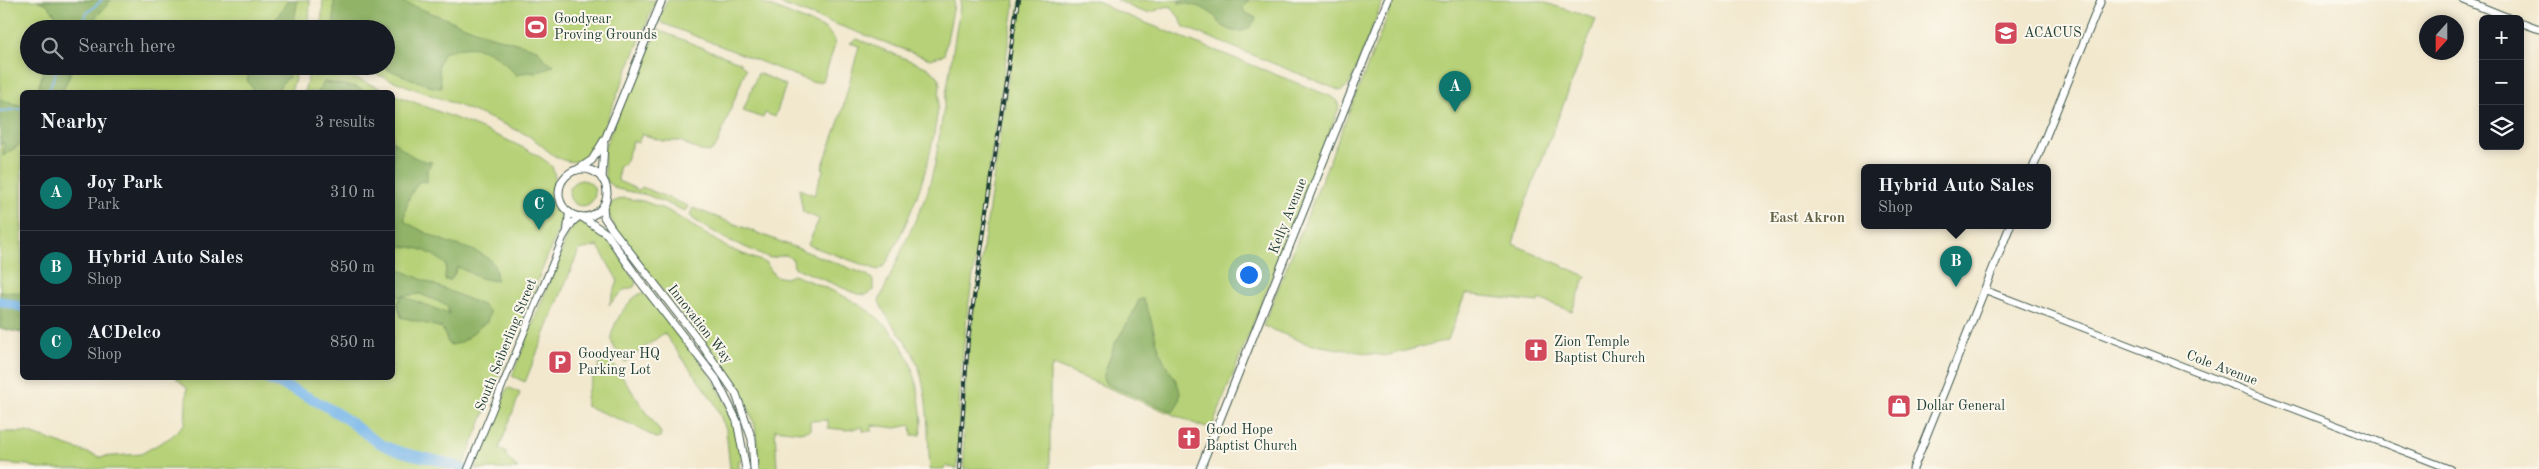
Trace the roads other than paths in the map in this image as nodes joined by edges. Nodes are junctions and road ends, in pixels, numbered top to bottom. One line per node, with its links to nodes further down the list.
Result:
1 (662, 0): 8 (main road)
2 (1388, 0): 21 (main road, Kelly Avenue)
3 (2101, 0): 9 (main road)
4 (2464, 0): 5 (main road)
5 (2501, 15)
6 (2524, 23): 7 (main road)
7 (2539, 29)
8 (606, 136): 10 (main road); 11 (main road)
9 (2035, 164)
10 (577, 170): 11 (main road); 13 (main road)
11 (602, 179): 12 (main road)
12 (603, 206): 14 (main road); 20 (main road, Innovation Way)
13 (569, 212): 14 (main road); 16 (street, South Seiberling Street)
14 (581, 216): 16 (street, South Seiberling Street); 19 (main road, Innovation Way)
15 (2009, 229): 17 (main road)
16 (567, 230): 18 (street, South Seiberling Street)
17 (1984, 290): 22 (main road); 23 (street, Cole Avenue)
18 (468, 469)
19 (746, 469)
20 (754, 469)
21 (1200, 469)
22 (1913, 469)
23 (2450, 469)

